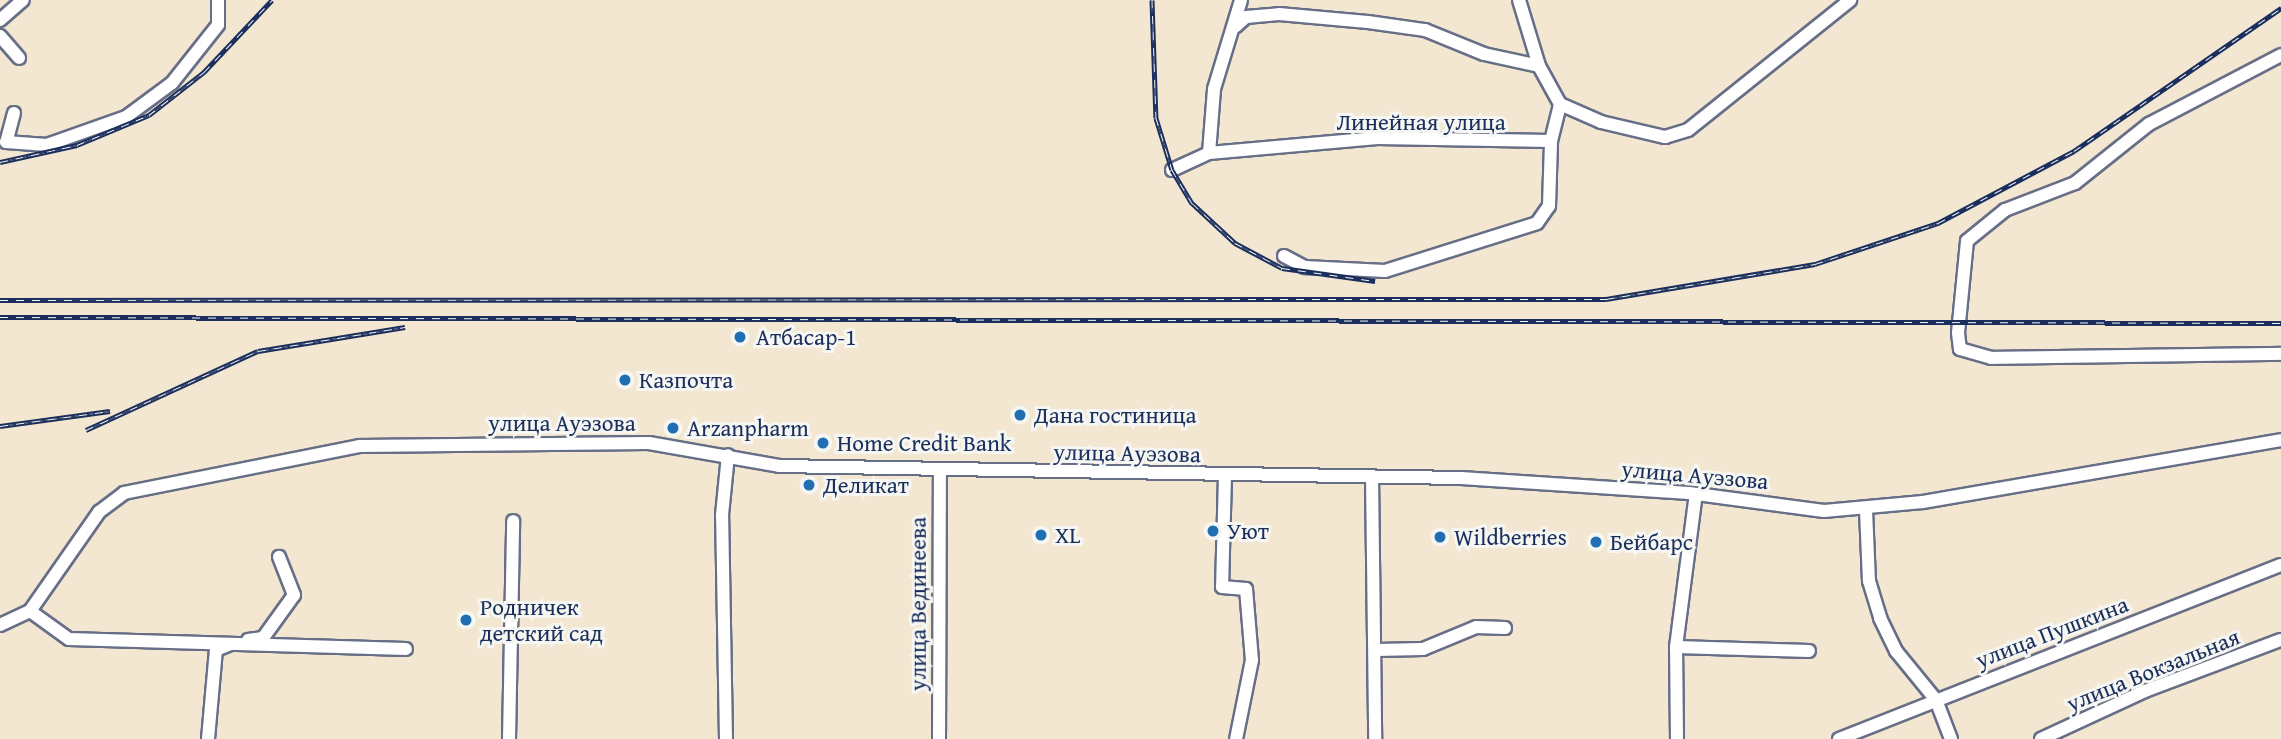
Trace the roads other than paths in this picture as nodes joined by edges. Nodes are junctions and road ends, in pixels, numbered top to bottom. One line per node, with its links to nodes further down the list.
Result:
1 (23, 0): 6 (street)
2 (218, 0): 13 (street)
3 (1241, 0): 7 (street)
4 (1519, 0): 11 (street)
5 (1850, 0): 12 (street)
6 (0, 20)
7 (1236, 26): 11 (street); 15 (street)
8 (0, 36): 10 (street)
9 (2281, 55): 18 (street)
10 (19, 58)
11 (1539, 66): 12 (street)
12 (1560, 104): 14 (street)
13 (14, 113)
14 (1551, 141): 15 (street, Линейная улица); 17 (street)
15 (1209, 153): 16 (street, Линейная улица)
16 (1172, 170)
17 (1284, 256)
18 (2281, 354)
19 (2281, 440): 25 (street, улица Ауэзова)
20 (728, 455): 21 (street, улица Ауэзова); 29 (street, улица Ауэзова); 41 (street)
21 (940, 470): 22 (street, улица Ауэзова); 42 (street, улица Вединеева)
22 (1225, 475): 23 (street, улица Ауэзова); 43 (street)
23 (1372, 476): 24 (street, улица Ауэзова); 36 (street)
24 (1696, 494): 25 (street, улица Ауэзова); 34 (street)
25 (1866, 510): 38 (street)
26 (513, 521): 40 (street)
27 (279, 557): 33 (street)
28 (2281, 565): 38 (street, улица Пушкина)
29 (30, 611): 30 (street); 33 (street)
30 (0, 625)
31 (1505, 628): 36 (street)
32 (2281, 640): 48 (street, улица Вокзальная)
33 (234, 642): 35 (street); 39 (street)
34 (1676, 647): 37 (street); 45 (street)
35 (406, 649)
36 (1376, 650): 44 (street)
37 (1809, 651)
38 (1936, 700): 46 (street, улица Пушкина); 47 (street)
39 (208, 739)
40 (509, 739)
41 (726, 739)
42 (939, 739)
43 (1236, 739)
44 (1375, 739)
45 (1677, 739)
46 (1839, 739)
47 (1951, 739)
48 (2041, 739)

